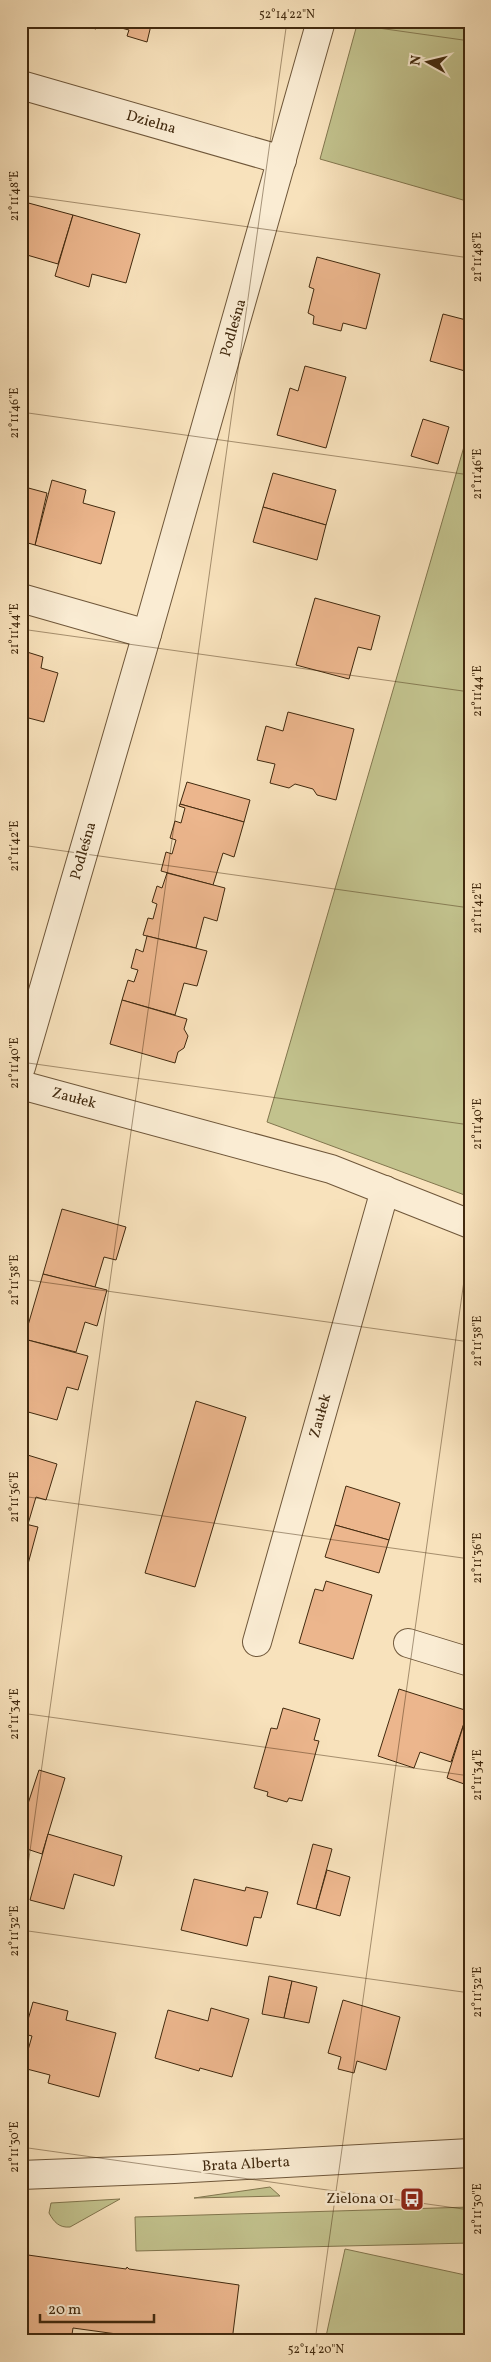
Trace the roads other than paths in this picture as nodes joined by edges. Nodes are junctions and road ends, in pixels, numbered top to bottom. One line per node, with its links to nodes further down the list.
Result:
1 (321, 21): 3 (street, Podleśna)
2 (21, 86): 3 (street, Dzielna)
3 (282, 160): 5 (street, Podleśna)
4 (21, 598): 5 (street)
5 (147, 634): 6 (street, Podleśna)
6 (21, 1067)
7 (21, 1085): 8 (street, Zaułek)
8 (385, 1190): 9 (street, Zaułek); 10 (street, Zaułek)
9 (470, 1224)
10 (257, 1642)
11 (408, 1643): 12 (street)
12 (470, 1662)
13 (470, 2153): 14 (street, Brata Alberta)
14 (21, 2175)

